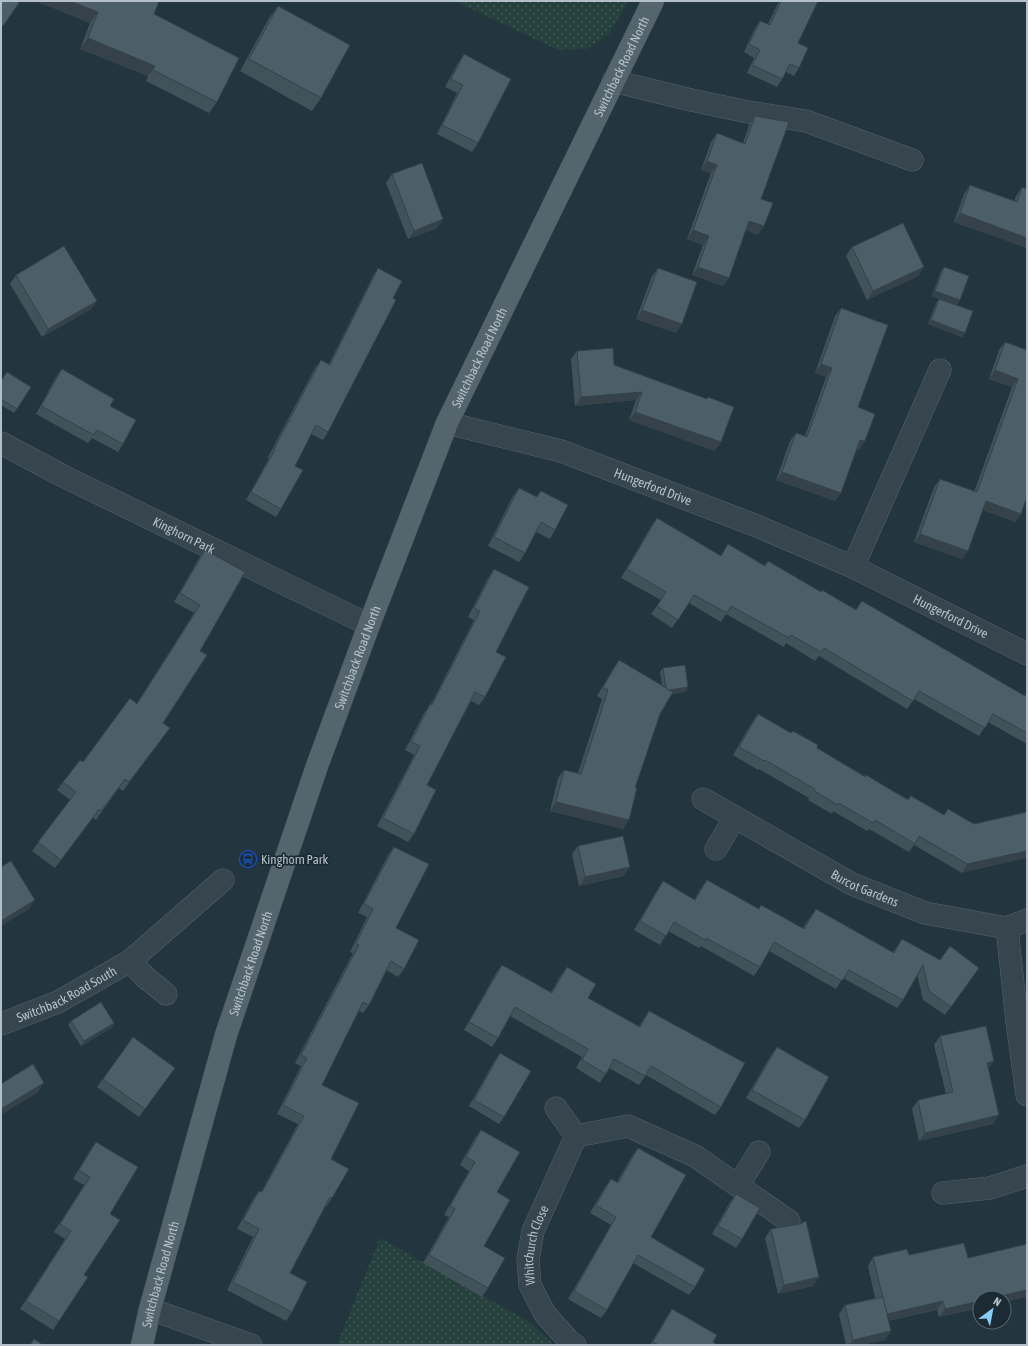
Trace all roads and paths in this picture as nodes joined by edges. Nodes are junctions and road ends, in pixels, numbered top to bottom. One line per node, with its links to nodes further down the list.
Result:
1 (653, 1): 2 (main road, Switchback Road North)
2 (613, 81): 3 (street); 5 (main road, Switchback Road North)
3 (912, 160)
4 (940, 370): 7 (street)
5 (447, 423): 7 (street, Hungerford Drive); 8 (main road, Switchback Road North)
6 (1, 443): 8 (street, Kinghorn Park)
7 (853, 567): 9 (street, Hungerford Drive)
8 (369, 625): 26 (main road, Switchback Road North)
9 (1027, 654)
10 (703, 799): 11 (street, Burcot Gardens)
11 (735, 817): 12 (street); 14 (street, Burcot Gardens)
12 (716, 849)
13 (223, 880): 15 (street, Switchback Road South)
14 (1017, 924): 18 (street, Burcot Gardens)
15 (130, 961): 16 (street); 17 (street, Switchback Road South)
16 (166, 994)
17 (1, 1024)
18 (1027, 1095)
19 (556, 1108): 20 (street)
20 (576, 1136): 23 (street); 29 (street, Whitchurch Close)
21 (759, 1152): 23 (street)
22 (1027, 1176): 24 (street)
23 (738, 1186): 25 (street)
24 (943, 1193)
25 (789, 1221)
26 (150, 1309): 27 (main road, Switchback Road North); 28 (street)
27 (142, 1345)
28 (251, 1345)
29 (575, 1345)

